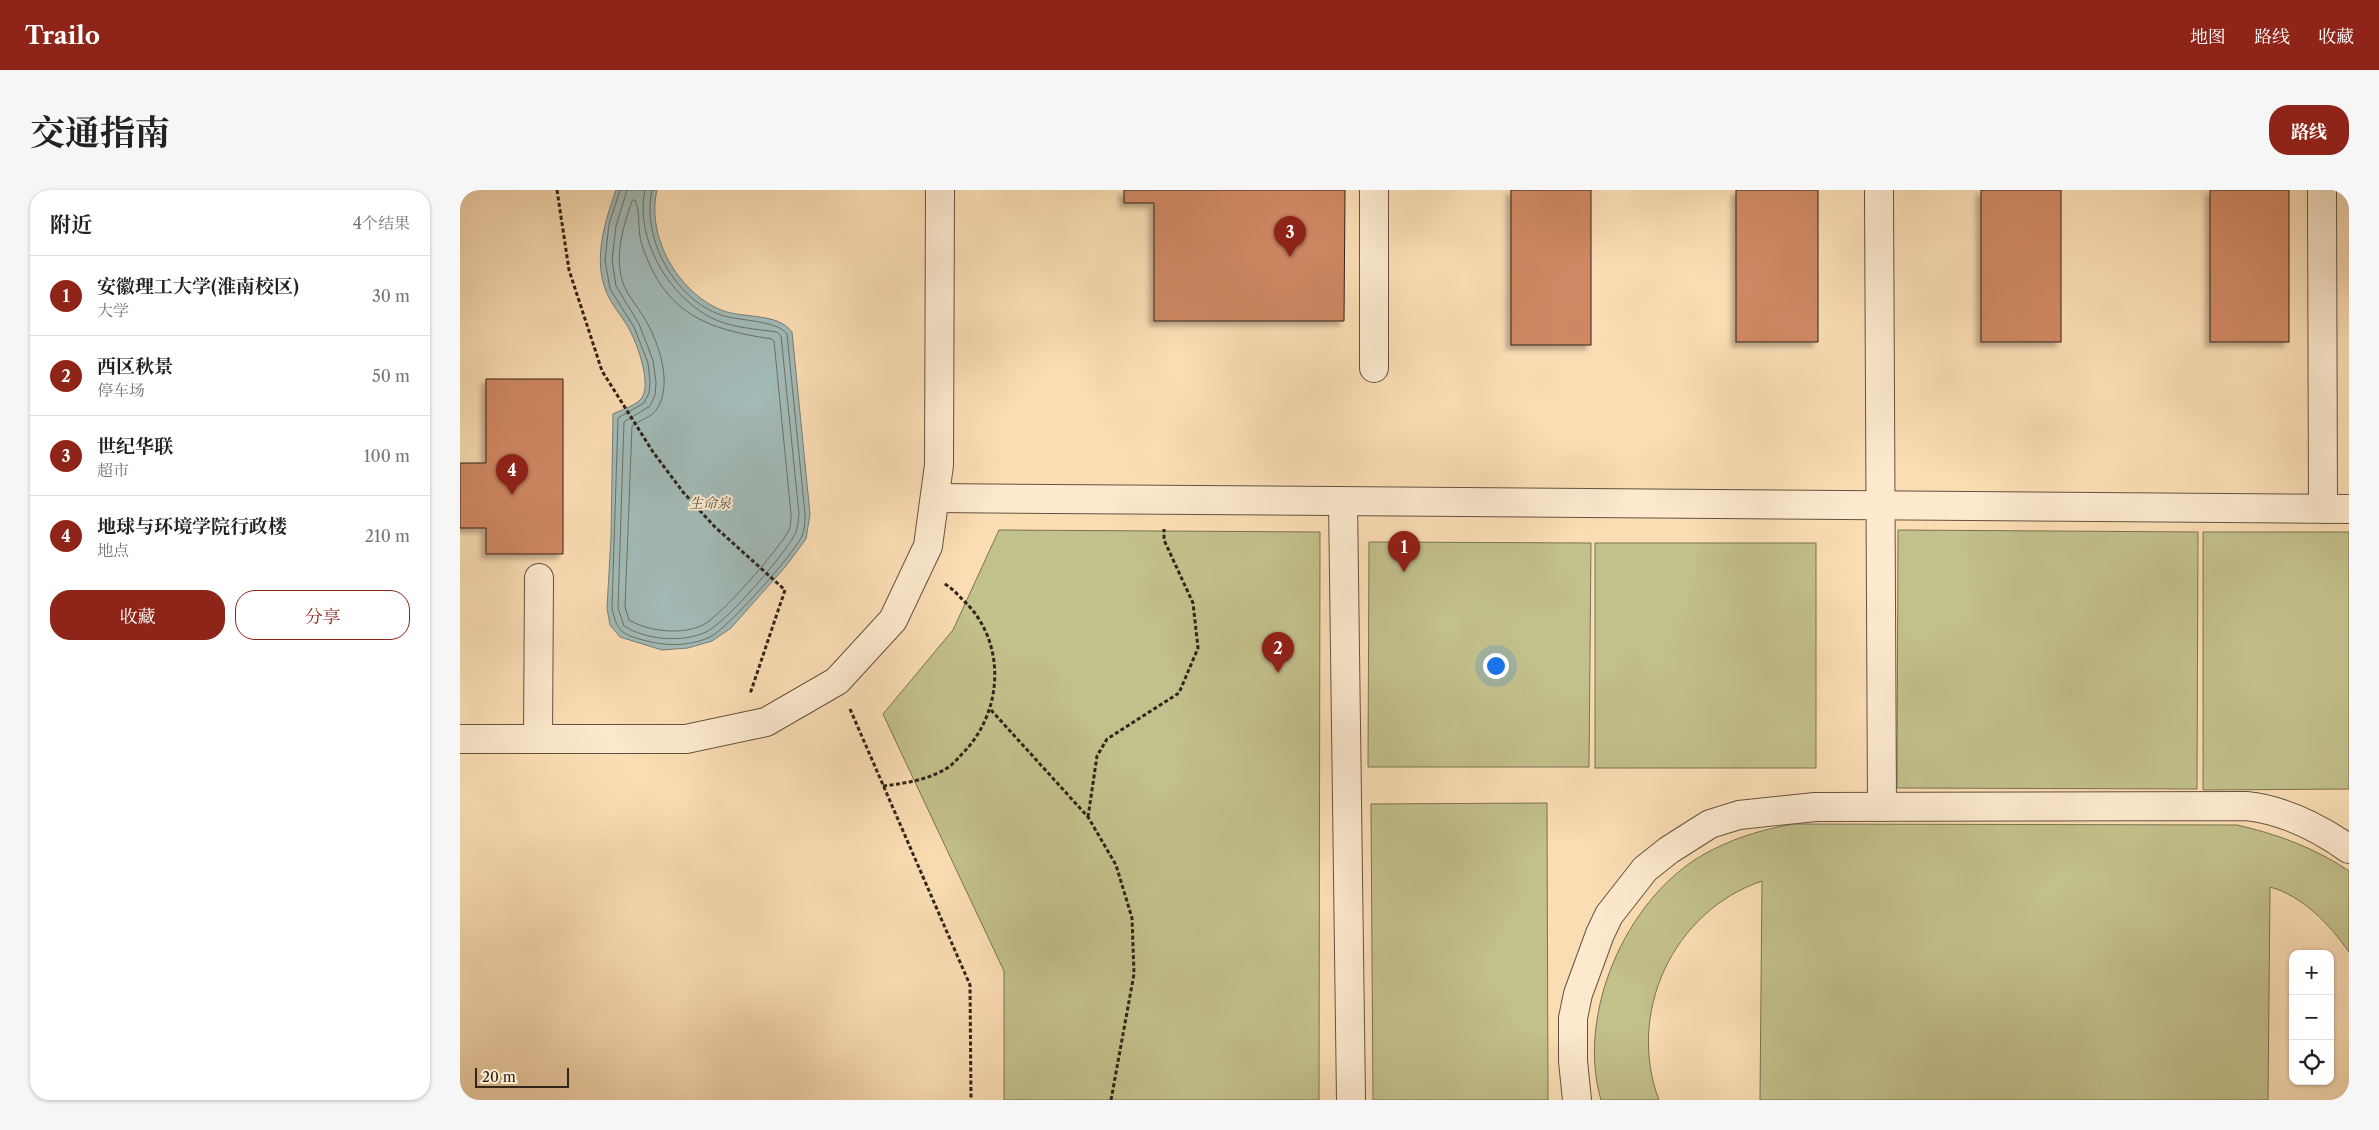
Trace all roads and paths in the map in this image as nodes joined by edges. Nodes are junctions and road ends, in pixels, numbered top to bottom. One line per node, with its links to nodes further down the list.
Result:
1 (557, 190): 16 (path)
2 (940, 190): 7 (lane)
3 (1374, 190): 6 (lane)
4 (1880, 190): 10 (lane)
5 (2322, 190): 11 (lane)
6 (1374, 368)
7 (935, 498): 8 (lane); 12 (lane)
8 (1163, 501): 9 (lane); 21 (path)
9 (1343, 501): 10 (lane); 25 (lane)
10 (1880, 505): 11 (lane); 20 (lane)
11 (2336, 509)
12 (917, 571): 14 (lane); 15 (path)
13 (539, 578): 18 (lane)
14 (837, 681): 16 (lane); 19 (path)
15 (991, 710): 19 (path); 21 (path)
16 (739, 727): 18 (lane)
17 (460, 739): 18 (lane)
18 (538, 739)
19 (883, 786): 23 (path)
20 (1882, 807): 22 (lane); 26 (lane)
21 (1088, 818): 24 (path)
22 (2349, 849)
23 (971, 1100)
24 (1111, 1100)
25 (1351, 1100)
26 (1577, 1100)

